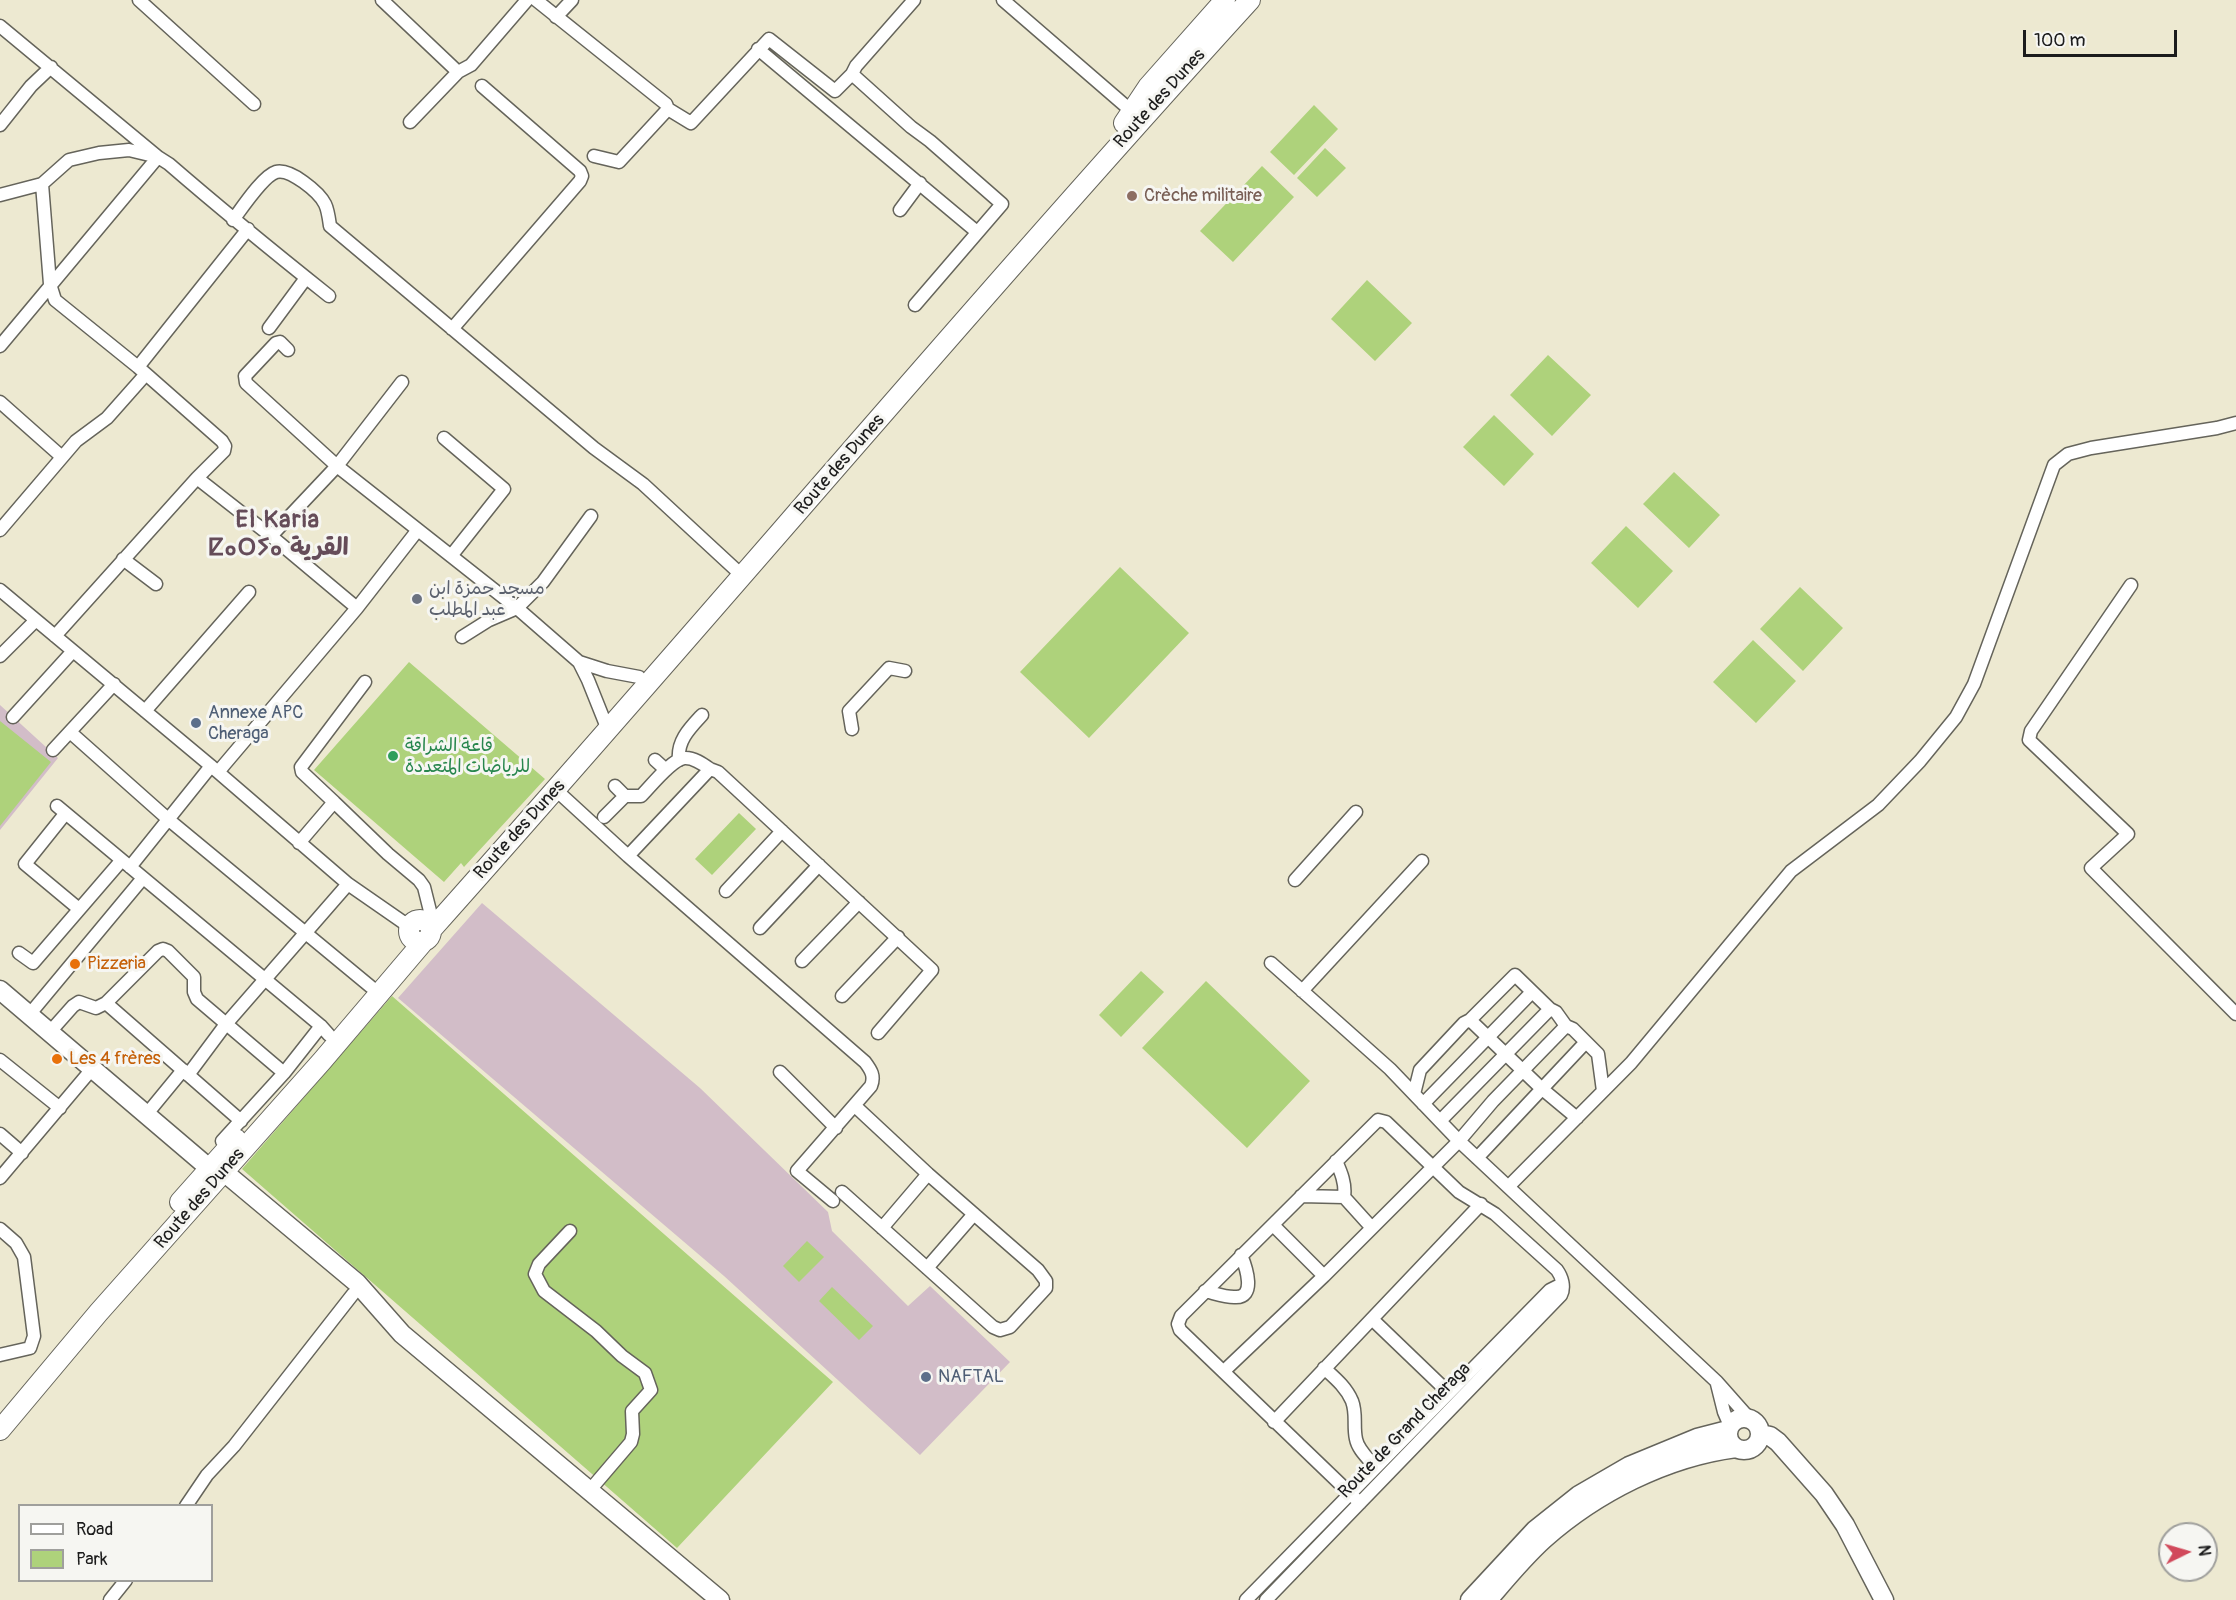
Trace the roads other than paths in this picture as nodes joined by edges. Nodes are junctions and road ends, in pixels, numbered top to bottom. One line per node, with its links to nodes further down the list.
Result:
1 (139, 0): 17 (street)
2 (382, 0): 14 (street)
3 (526, 0): 14 (street)
4 (536, 0): 10 (street)
5 (572, 0): 10 (street)
6 (914, 0): 15 (street)
7 (1003, 0): 19 (street)
8 (1225, 0): 19 (main road, Route des Dunes)
9 (1250, 0): 19 (main road, Route des Dunes)
10 (556, 17): 18 (street)
11 (1, 29): 13 (street)
12 (758, 49): 15 (street); 18 (street); 24 (street)
13 (51, 67): 21 (street); 23 (street)
14 (458, 72): 20 (street)
15 (852, 74): 30 (street)
16 (482, 87): 36 (street)
17 (254, 104)
18 (668, 109): 22 (street)
19 (1137, 116): 53 (main road, Route des Dunes); 73 (main road, Route des Dunes)
20 (410, 122)
21 (0, 124)
22 (594, 156)
23 (158, 157): 25 (street); 28 (street); 32 (street)
24 (920, 183): 27 (street); 30 (street)
25 (42, 184): 26 (street); 32 (street)
26 (0, 195)
27 (900, 210)
28 (233, 220): 29 (street); 36 (street)
29 (248, 229): 31 (street); 39 (street)
30 (977, 232): 34 (street)
31 (306, 278): 33 (street); 35 (street)
32 (50, 284): 37 (street); 39 (street)
33 (329, 296)
34 (915, 305)
35 (269, 328)
36 (452, 329): 53 (street)
37 (0, 346)
38 (288, 350): 45 (street)
39 (142, 371): 44 (street); 46 (street)
40 (402, 382): 45 (street)
41 (0, 402): 44 (street)
42 (2236, 423): 134 (street)
43 (444, 438): 51 (street)
44 (62, 457): 48 (street)
45 (337, 466): 49 (street); 50 (street)
46 (197, 478): 50 (street); 52 (street)
47 (591, 516): 59 (street)
48 (0, 530)
49 (417, 531): 51 (street); 58 (street)
50 (271, 536): 58 (street)
51 (451, 555): 59 (street)
52 (123, 559): 54 (street); 61 (street)
53 (735, 569): 67 (main road, Route des Dunes)
54 (156, 584)
55 (2131, 585): 116 (street)
56 (0, 590): 60 (street)
57 (249, 592): 70 (street)
58 (357, 608): 79 (street)
59 (517, 608): 62 (street); 65 (street)
60 (36, 620): 61 (street); 64 (street)
61 (55, 636): 63 (street)
62 (462, 637)
63 (73, 651): 69 (street); 72 (street)
64 (0, 656)
65 (579, 662): 67 (street); 73 (street)
66 (905, 671): 74 (street)
67 (639, 677): 73 (main road, Route des Dunes)
68 (365, 682): 85 (street)
69 (114, 684): 70 (street); 75 (street)
70 (145, 711): 79 (street)
71 (702, 715): 78 (street)
72 (13, 717)
73 (605, 725): 83 (main road, Route des Dunes); 102 (main road, Route des Dunes)
74 (852, 729)
75 (70, 732): 76 (street); 88 (street)
76 (53, 750)
77 (655, 760): 81 (street)
78 (679, 760): 80 (street); 81 (street)
79 (215, 769): 88 (street); 90 (street)
80 (710, 769): 89 (street); 91 (street)
81 (666, 770): 84 (street)
82 (615, 786): 84 (street)
83 (556, 790): 91 (street); 102 (main road, Route des Dunes)
84 (625, 796): 87 (street)
85 (334, 802): 90 (street); 102 (street)
86 (1356, 812): 96 (street)
87 (604, 817)
88 (169, 820): 93 (street); 103 (street)
89 (782, 831): 94 (street); 98 (street)
90 (299, 843): 97 (street)
91 (628, 856): 137 (street)
92 (1422, 861): 111 (street)
93 (125, 864): 95 (street); 100 (street); 100 (street)
94 (819, 865): 99 (street); 101 (street)
95 (143, 878): 108 (street); 117 (street)
96 (1294, 880)
97 (348, 884): 102 (street); 103 (street)
98 (726, 891)
99 (859, 902): 104 (street); 106 (street)
100 (79, 909): 105 (street)
101 (760, 928)
102 (422, 929): 109 (main road, Route des Dunes); 150 (main road, Route des Dunes)
103 (305, 933): 108 (street); 109 (street)
104 (897, 937): 113 (street); 123 (street)
105 (19, 953)
106 (802, 961)
107 (1271, 963): 111 (street)
108 (265, 980): 119 (street); 121 (street)
109 (371, 987): 121 (main road, Route des Dunes)
110 (0, 990): 117 (street)
111 (1302, 991): 135 (street)
112 (1532, 992): 115 (street); 118 (street); 124 (street)
113 (842, 996)
114 (106, 1003): 119 (street); 122 (street); 131 (street)
115 (1550, 1009): 120 (street); 126 (street)
116 (2236, 1014)
117 (29, 1015): 122 (street)
118 (1470, 1020): 124 (street); 135 (street)
119 (226, 1023): 131 (street); 132 (street)
120 (1566, 1026): 125 (street); 129 (street)
121 (325, 1031): 132 (street); 150 (main road, Route des Dunes)
122 (49, 1033): 128 (street)
123 (878, 1033)
124 (1488, 1037): 126 (street); 136 (street)
125 (1585, 1043): 133 (street); 134 (street)
126 (1505, 1053): 129 (street); 142 (street)
127 (0, 1060): 138 (street)
128 (92, 1069): 138 (street); 139 (street)
129 (1523, 1071): 133 (street); 145 (street)
130 (780, 1072): 143 (street)
131 (185, 1073): 139 (street); 141 (street)
132 (284, 1073): 141 (street)
133 (1541, 1088): 140 (street); 147 (street)
134 (1603, 1091): 140 (street)
135 (1414, 1094): 136 (street)
136 (1423, 1104): 142 (street)
137 (855, 1106): 143 (street); 151 (street)
138 (60, 1108): 146 (street)
139 (146, 1115): 150 (street)
140 (1577, 1118): 153 (street)
141 (241, 1120): 150 (street)
142 (1440, 1121): 145 (street)
143 (836, 1128): 159 (street)
144 (0, 1134): 146 (street)
145 (1459, 1141): 147 (street); 149 (street)
146 (22, 1153): 152 (street)
147 (1477, 1158): 153 (street)
148 (1336, 1161): 149 (street); 154 (street); 155 (street)
149 (1431, 1167): 156 (street); 160 (street)
150 (213, 1171): 168 (street); 175 (main road, Route des Dunes); 179 (main road, Route des Dunes); 182 (street)
151 (928, 1174): 157 (street); 159 (street)
152 (0, 1178)
153 (1508, 1187): 173 (street)
154 (1301, 1196): 155 (street); 158 (street)
155 (1344, 1197): 160 (street)
156 (1481, 1204): 166 (street); 169 (street)
157 (974, 1214): 164 (street); 164 (street)
158 (1273, 1225): 163 (street); 165 (street)
159 (882, 1228): 164 (street)
160 (1372, 1228): 165 (street)
161 (0, 1229): 170 (street)
162 (570, 1232): 182 (street)
163 (1240, 1255): 167 (street); 167 (street)
164 (927, 1268)
165 (1324, 1276): 172 (street)
166 (1562, 1284): 174 (street); 184 (street, Route de Grand Cheraga)
167 (1205, 1292): 172 (street)
168 (353, 1294): 185 (street); 188 (street)
169 (1373, 1320): 171 (street); 174 (street)
170 (0, 1355)
171 (1324, 1368): 177 (street); 181 (street)
172 (1224, 1371): 177 (street)
173 (1717, 1382): 176 (street); 178 (street)
174 (1449, 1393): 181 (street)
175 (0, 1410)
176 (1748, 1418): 178 (street); 180 (street)
177 (1274, 1422): 183 (street)
178 (1729, 1428): 180 (street); 192 (street)
179 (0, 1430)
180 (1750, 1443): 193 (street); 194 (street)
181 (1376, 1467): 183 (street)
182 (590, 1490): 189 (street)
183 (1349, 1493): 184 (street); 190 (street)
184 (1360, 1503): 191 (street, Route de Grand Cheraga)
185 (187, 1504)
186 (125, 1582): 187 (street)
187 (110, 1600)
188 (706, 1600)
189 (720, 1600)
190 (1246, 1600)
191 (1266, 1600)
192 (1470, 1600)
193 (1488, 1600)
194 (1884, 1600)

